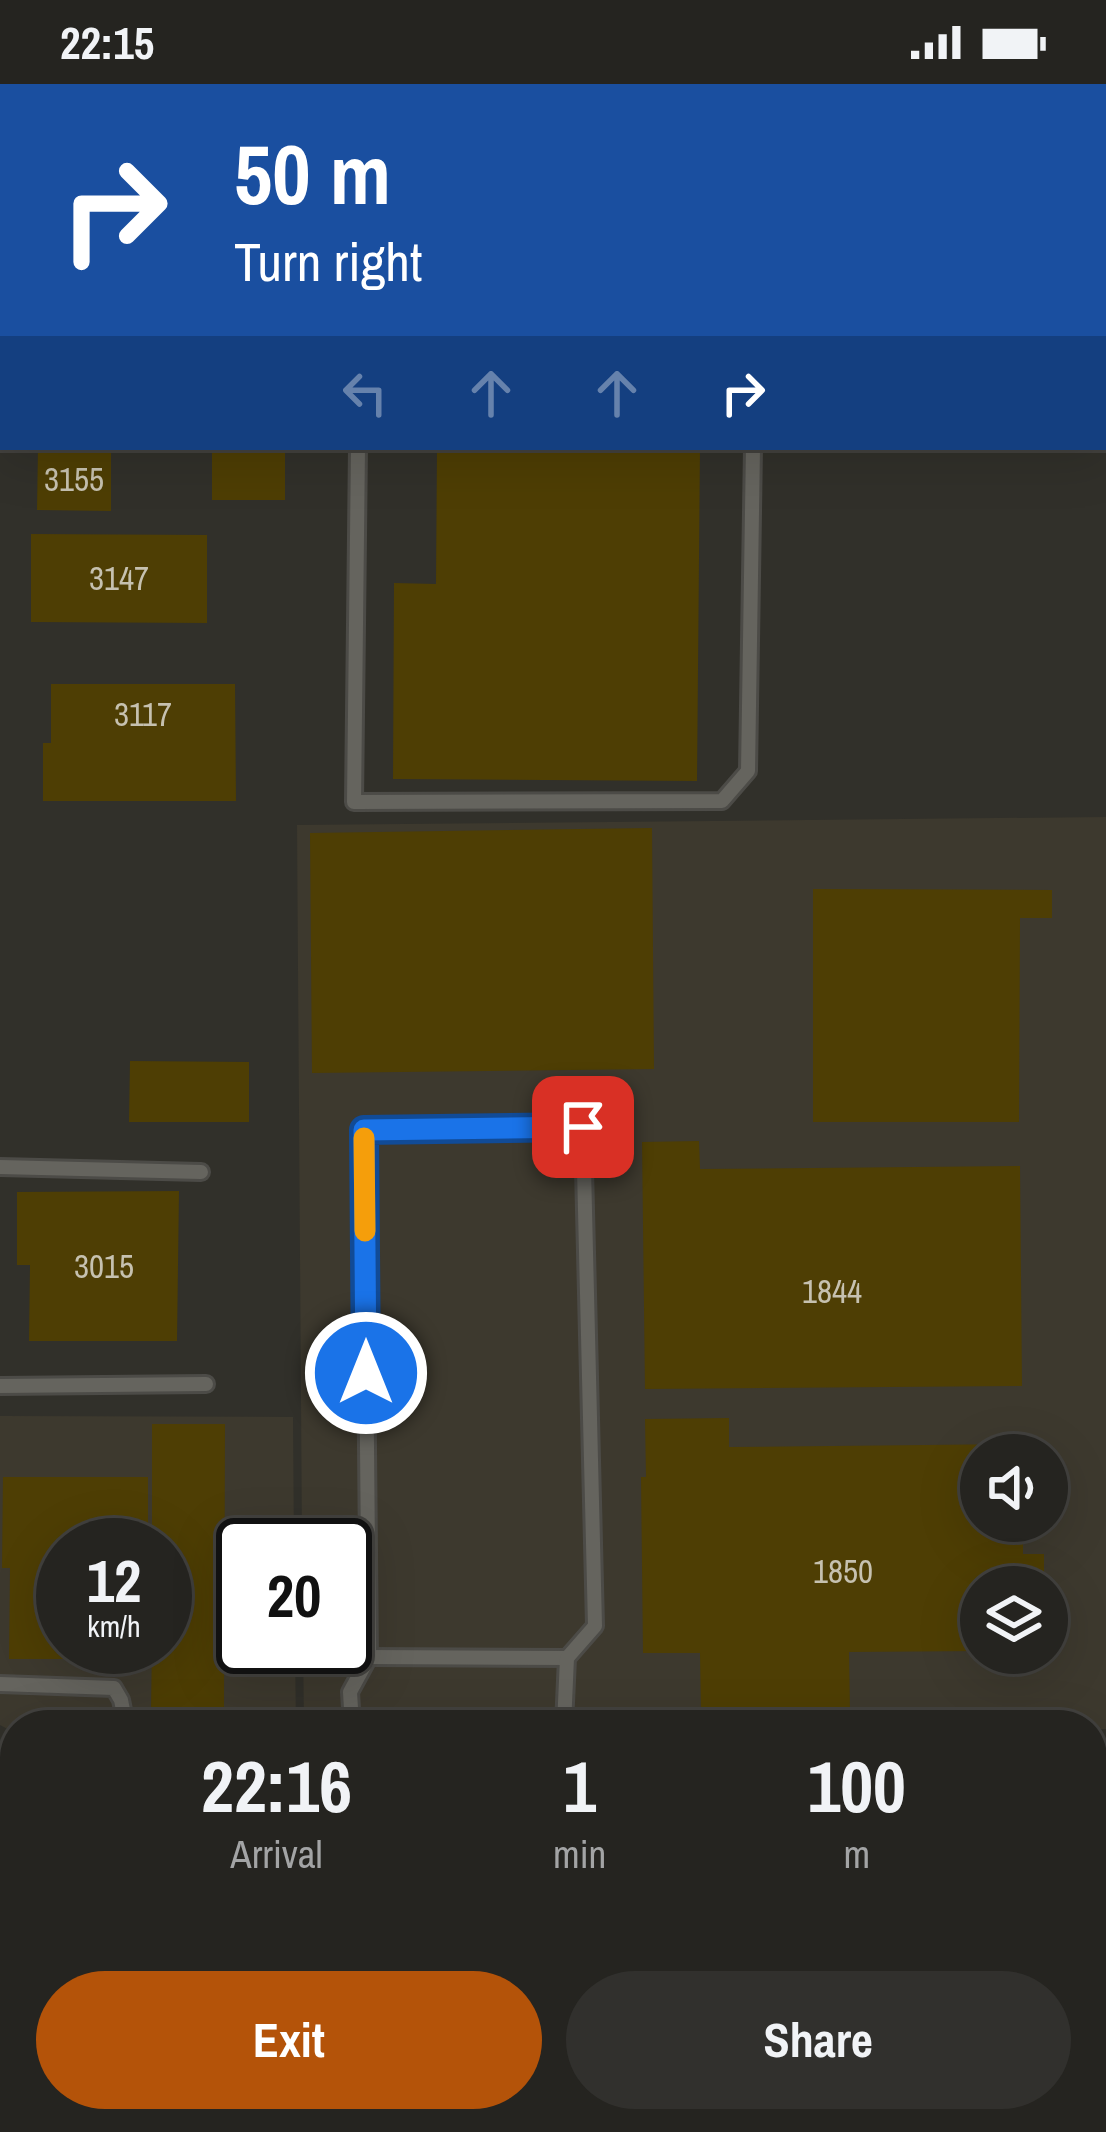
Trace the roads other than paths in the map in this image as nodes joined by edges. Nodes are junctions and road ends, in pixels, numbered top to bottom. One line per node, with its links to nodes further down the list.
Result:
1 (358, 450): 2 (lane)
2 (753, 450)
3 (0, 1167): 4 (lane)
4 (201, 1172)
5 (206, 1384): 6 (lane)
6 (0, 1386)
7 (368, 1518): 9 (lane)
8 (372, 1657): 9 (lane)
9 (567, 1658): 14 (lane)
10 (360, 1674): 13 (lane)
11 (0, 1684): 12 (lane)
12 (123, 1710)
13 (351, 1710)
14 (565, 1710)

